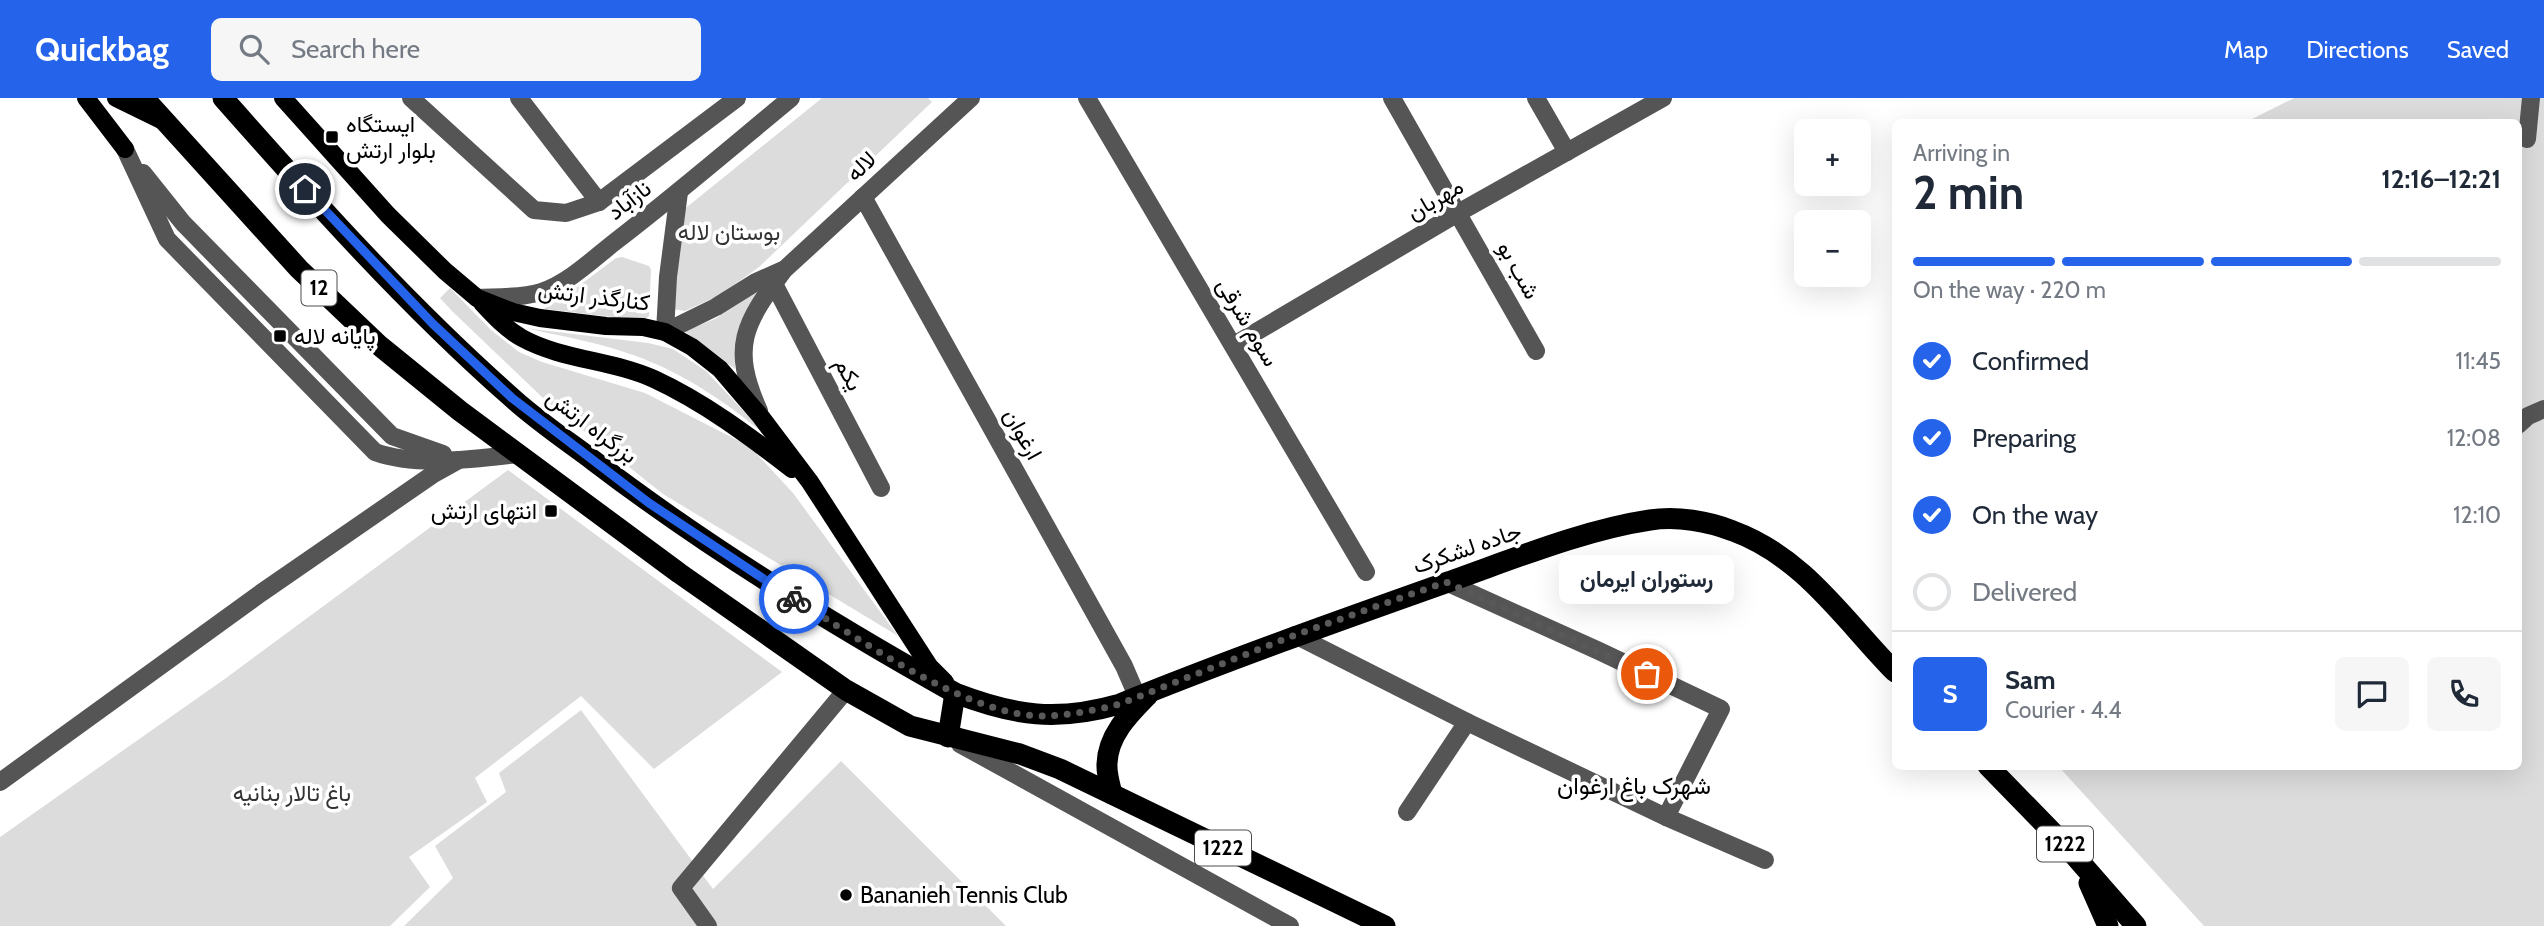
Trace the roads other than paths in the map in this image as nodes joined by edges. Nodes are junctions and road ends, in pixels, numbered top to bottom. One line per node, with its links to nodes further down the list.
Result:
1 (86, 98): 18 (main road)
2 (113, 98): 16 (main road); 18 (main road)
3 (144, 98): 16 (highway, 12)
4 (223, 98): 41 (highway, بزرگراه ارتش / 12)
5 (283, 98): 25 (main road, کنارگذر ارتش)
6 (411, 98): 22 (street)
7 (519, 98): 22 (street)
8 (737, 98): 22 (street)
9 (791, 98): 20 (street, نازآباد)
10 (971, 98): 21 (street, لاله)
11 (1087, 98): 27 (street, سوم شرقی)
12 (1392, 98): 23 (street, شب بو)
13 (1536, 98): 19 (street)
14 (1663, 98): 19 (street, مهربان)
15 (2531, 98): 17 (street)
16 (164, 122): 32 (highway, 12)
17 (2527, 139)
18 (125, 149): 33 (street)
19 (1567, 152): 23 (street, مهربان)
20 (680, 192): 25 (street, نازآباد); 26 (street)
21 (863, 197): 24 (street, لاله); 42 (street, ارغوان)
22 (598, 202)
23 (1458, 213): 27 (street, مهربان); 28 (street, شب بو)
24 (779, 277): 26 (street, لاله); 30 (street, لاله); 35 (street, یکم)
25 (477, 298): 26 (main road, کنارگذر ارتش); 34 (main road)
26 (665, 332): 30 (main road, کنارگذر ارتش)
27 (1234, 345): 36 (street, سوم شرقی)
28 (1536, 351)
29 (2544, 409): 31 (street)
30 (761, 417): 34 (main road, کنارگذر ارتش)
31 (2522, 421)
32 (518, 454): 33 (street); 40 (highway, 12)
33 (459, 460): 47 (street)
34 (810, 482): 41 (main road, کنارگذر ارتش)
35 (881, 488)
36 (1366, 572)
37 (1446, 582): 38 (highway, جاده لشکرک); 39 (highway, جاده لشکرک); 50 (street)
38 (1295, 635): 42 (highway, جاده لشکرک); 44 (street)
39 (1892, 669)
40 (846, 690): 45 (highway, 12); 53 (street)
41 (955, 693): 43 (highway, کنارگذر ارتش); 45 (highway)
42 (1144, 694): 43 (highway, جاده لشکرک); 48 (highway)
43 (1016, 713)
44 (1467, 722): 49 (street); 50 (street)
45 (948, 737): 48 (highway, 1222); 54 (street)
46 (1993, 770): 51 (highway, 1222)
47 (0, 782)
48 (1112, 794): 55 (highway, 1222)
49 (1407, 812)
50 (1666, 817): 52 (street)
51 (2067, 847): 56 (highway, 1222); 57 (highway, 1222)
52 (1765, 860)
53 (708, 926)
54 (1290, 926)
55 (1385, 926)
56 (2108, 926)
57 (2136, 926)

